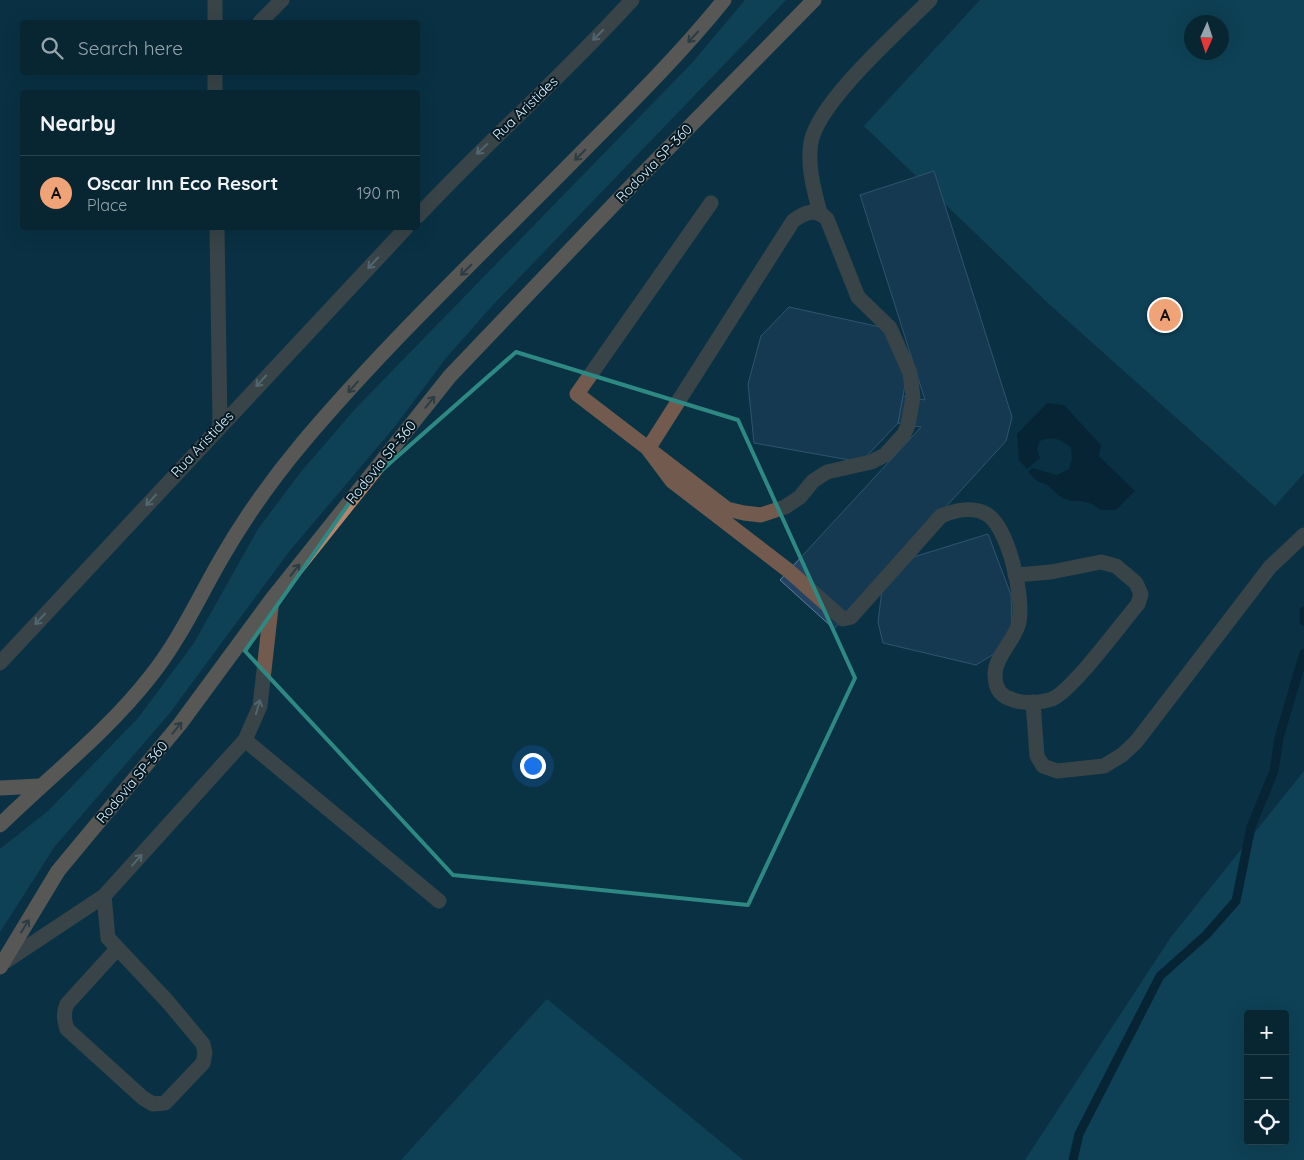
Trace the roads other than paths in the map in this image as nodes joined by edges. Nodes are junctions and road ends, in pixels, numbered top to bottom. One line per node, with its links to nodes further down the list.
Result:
1 (215, 0): 7 (street)
2 (282, 0): 8 (street)
3 (632, 0): 13 (street, Rua Aristides, one-way to 13)
4 (724, 0): 24 (main road, one-way to 24)
5 (814, 0): 20 (main road, Rodovia SP-360, one-way to 5)
6 (930, 0): 12 (street)
7 (215, 20)
8 (262, 20)
9 (215, 75): 10 (street)
10 (215, 90)
11 (711, 202): 17 (street)
12 (820, 213): 17 (street); 17 (street)
13 (420, 214)
14 (217, 230): 16 (street)
15 (404, 230): 16 (street, Rua Aristides, one-way to 16)
16 (220, 425): 21 (street, Rua Aristides, one-way to 21)
17 (648, 450): 19 (street)
18 (1304, 535): 22 (street)
19 (1015, 575): 22 (street); 22 (street)
20 (272, 599): 23 (street, one-way to 20); 30 (main road, Rodovia SP-360, one-way to 20)
21 (0, 663)
22 (1033, 702)
23 (245, 740): 27 (street, one-way to 23); 28 (street)
24 (40, 786): 25 (main road); 26 (main road)
25 (0, 788)
26 (0, 825)
27 (104, 896): 29 (street); 30 (street)
28 (439, 901)
29 (117, 949): 29 (street)
30 (2, 965)

